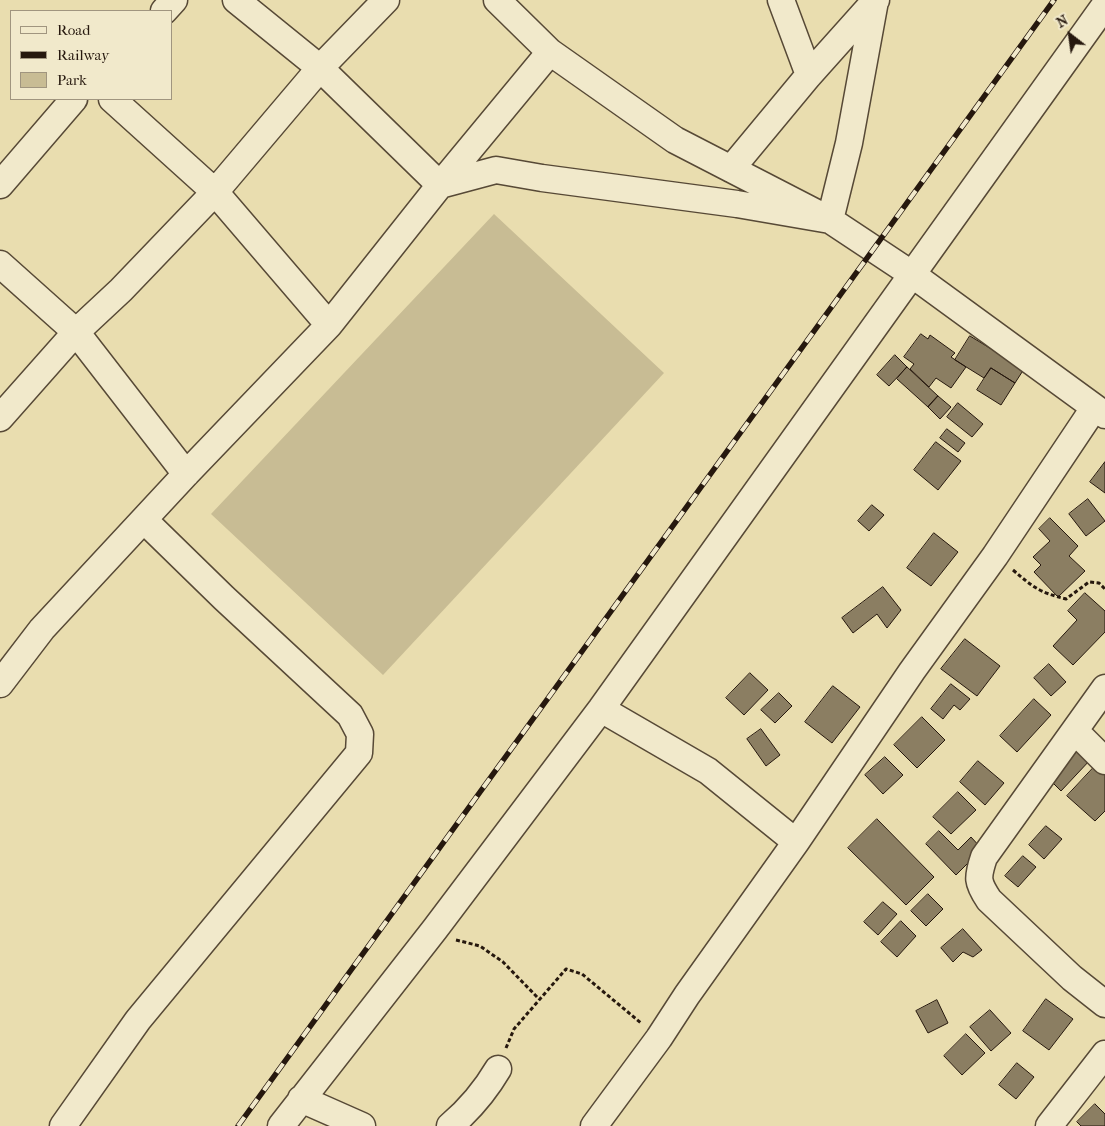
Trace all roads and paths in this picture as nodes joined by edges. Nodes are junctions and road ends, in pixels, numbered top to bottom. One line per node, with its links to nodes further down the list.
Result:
1 (174, 0): 8 (street)
2 (236, 0): 10 (street)
3 (386, 0): 10 (street)
4 (497, 0): 9 (street)
5 (781, 0): 11 (street)
6 (876, 1): 11 (street); 18 (street)
7 (1105, 5): 20 (street)
8 (165, 10)
9 (550, 52): 14 (street); 16 (street)
10 (320, 68): 16 (street); 17 (street)
11 (809, 75): 14 (street)
12 (73, 100): 15 (street)
13 (113, 100): 17 (street)
14 (731, 168): 18 (street)
15 (0, 185)
16 (440, 185): 18 (street); 21 (street)
17 (215, 192): 21 (street); 22 (street)
18 (830, 220): 20 (street)
19 (0, 264): 22 (street)
20 (913, 276): 23 (street); 31 (street)
21 (329, 325): 25 (street)
22 (76, 332): 24 (street); 25 (street)
23 (1100, 412): 27 (street)
24 (0, 418)
25 (186, 474): 26 (street)
26 (144, 520): 29 (street); 42 (street)
27 (995, 556): 28 (path); 34 (street)
28 (1105, 588)
29 (0, 684)
30 (1105, 688): 32 (street)
31 (600, 710): 34 (street); 35 (street)
32 (1075, 731): 33 (street); 37 (street)
33 (1105, 761)
34 (796, 842): 38 (street)
35 (435, 929): 36 (path); 41 (street)
36 (539, 999): 38 (path); 40 (path)
37 (1105, 1004)
38 (659, 1038): 46 (street)
39 (1105, 1054): 47 (street)
40 (498, 1069): 45 (street)
41 (301, 1099): 43 (street); 44 (street)
42 (63, 1126)
43 (281, 1126)
44 (362, 1126)
45 (450, 1126)
46 (594, 1126)
47 (1049, 1126)

